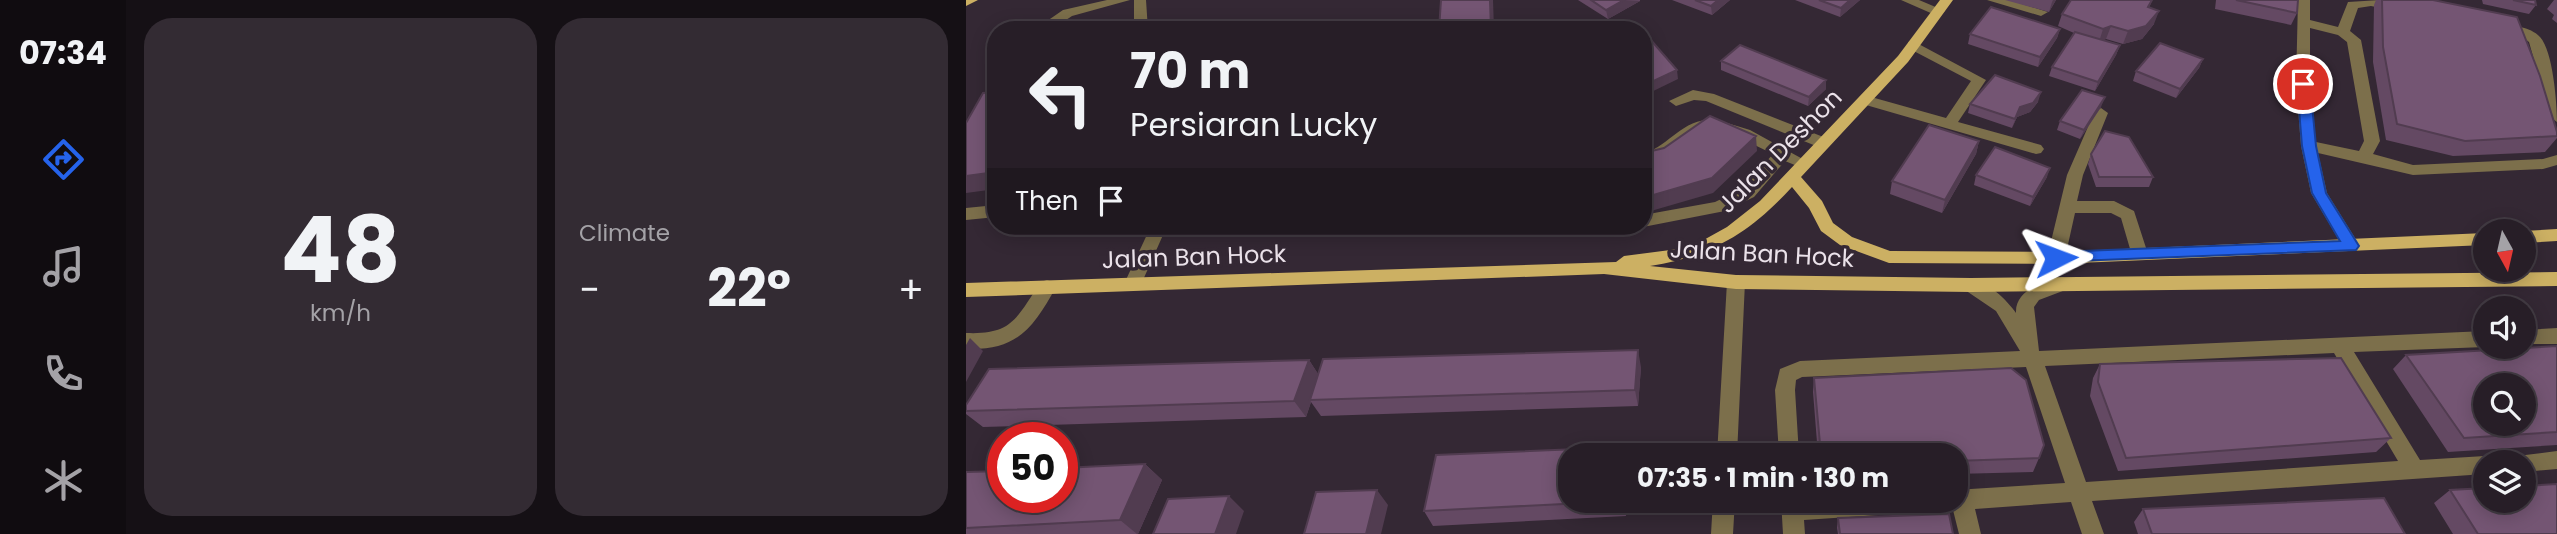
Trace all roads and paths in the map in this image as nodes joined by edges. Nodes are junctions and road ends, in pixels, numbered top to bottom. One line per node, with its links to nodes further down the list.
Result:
1 (972, 0): 7 (main road)
2 (1124, 0): 8 (street)
3 (1140, 0): 13 (street)
4 (1907, 0): 9 (street)
5 (1993, 0): 11 (street)
6 (2304, 0): 14 (street)
7 (966, 2)
8 (1102, 3): 12 (street)
9 (1942, 6): 17 (main road, Jalan Deshon)
10 (2409, 10): 16 (street)
11 (2041, 12)
12 (1055, 21)
13 (1140, 21)
14 (2304, 23): 16 (street); 26 (street)
15 (2486, 24): 22 (street)
16 (2343, 32): 30 (street)
17 (1913, 45): 18 (main road, Jalan Deshon); 23 (street)
18 (1864, 100): 23 (street); 25 (main road, Jalan Deshon)
19 (1676, 102): 25 (street)
20 (987, 104): 24 (street)
21 (2101, 113): 33 (street)
22 (2557, 117)
23 (1948, 126): 27 (street)
24 (966, 138)
25 (1821, 142): 32 (main road, Jalan Deshon)
26 (2309, 146): 30 (street); 41 (street)
27 (2036, 149)
28 (1782, 154): 29 (street); 32 (street); 36 (street)
29 (1652, 156)
30 (2364, 156): 31 (street)
31 (2557, 160)
32 (1797, 170): 43 (main road, Jalan Ban Hock); 44 (main road, Jalan Deshon)
33 (2066, 207): 42 (street); 43 (street)
34 (987, 212): 35 (street)
35 (966, 214)
36 (1652, 219)
37 (1155, 235): 47 (street)
38 (2557, 235): 39 (main road)
39 (2536, 236)
40 (2473, 240): 41 (main road, Jalan Ban Hock)
41 (2351, 246): 42 (main road, Jalan Ban Hock)
42 (2139, 254): 43 (main road, Jalan Ban Hock)
43 (2056, 258)
44 (1604, 267): 46 (main road, Jalan Ban Hock); 47 (main road, Jalan Ban Hock)
45 (2557, 279): 48 (main road, Jalan Ban Hock)
46 (1736, 282): 49 (main road, Jalan Ban Hock); 58 (street)
47 (1133, 284): 50 (main road, Jalan Ban Hock)
48 (2062, 284): 49 (main road, Jalan Ban Hock); 57 (street)
49 (1971, 285): 57 (street)
50 (1047, 287): 51 (main road, Jalan Ban Hock); 55 (street)
51 (966, 290)
52 (2557, 335): 53 (street)
53 (2536, 336)
54 (2473, 340): 56 (street)
55 (966, 341)
56 (2340, 346): 57 (street); 63 (street)
57 (2031, 353): 59 (street); 64 (street)
58 (1728, 443)
59 (1788, 443)
60 (2557, 460): 61 (street)
61 (2536, 462)
62 (2473, 466): 63 (street)
63 (2415, 470): 64 (street)
64 (2078, 494): 65 (street); 72 (street)
65 (1968, 501)
66 (1723, 513): 69 (street)
67 (1792, 513): 70 (street)
68 (1965, 513): 71 (street)
69 (1722, 534)
70 (1794, 534)
71 (1970, 534)
72 (2093, 534)

